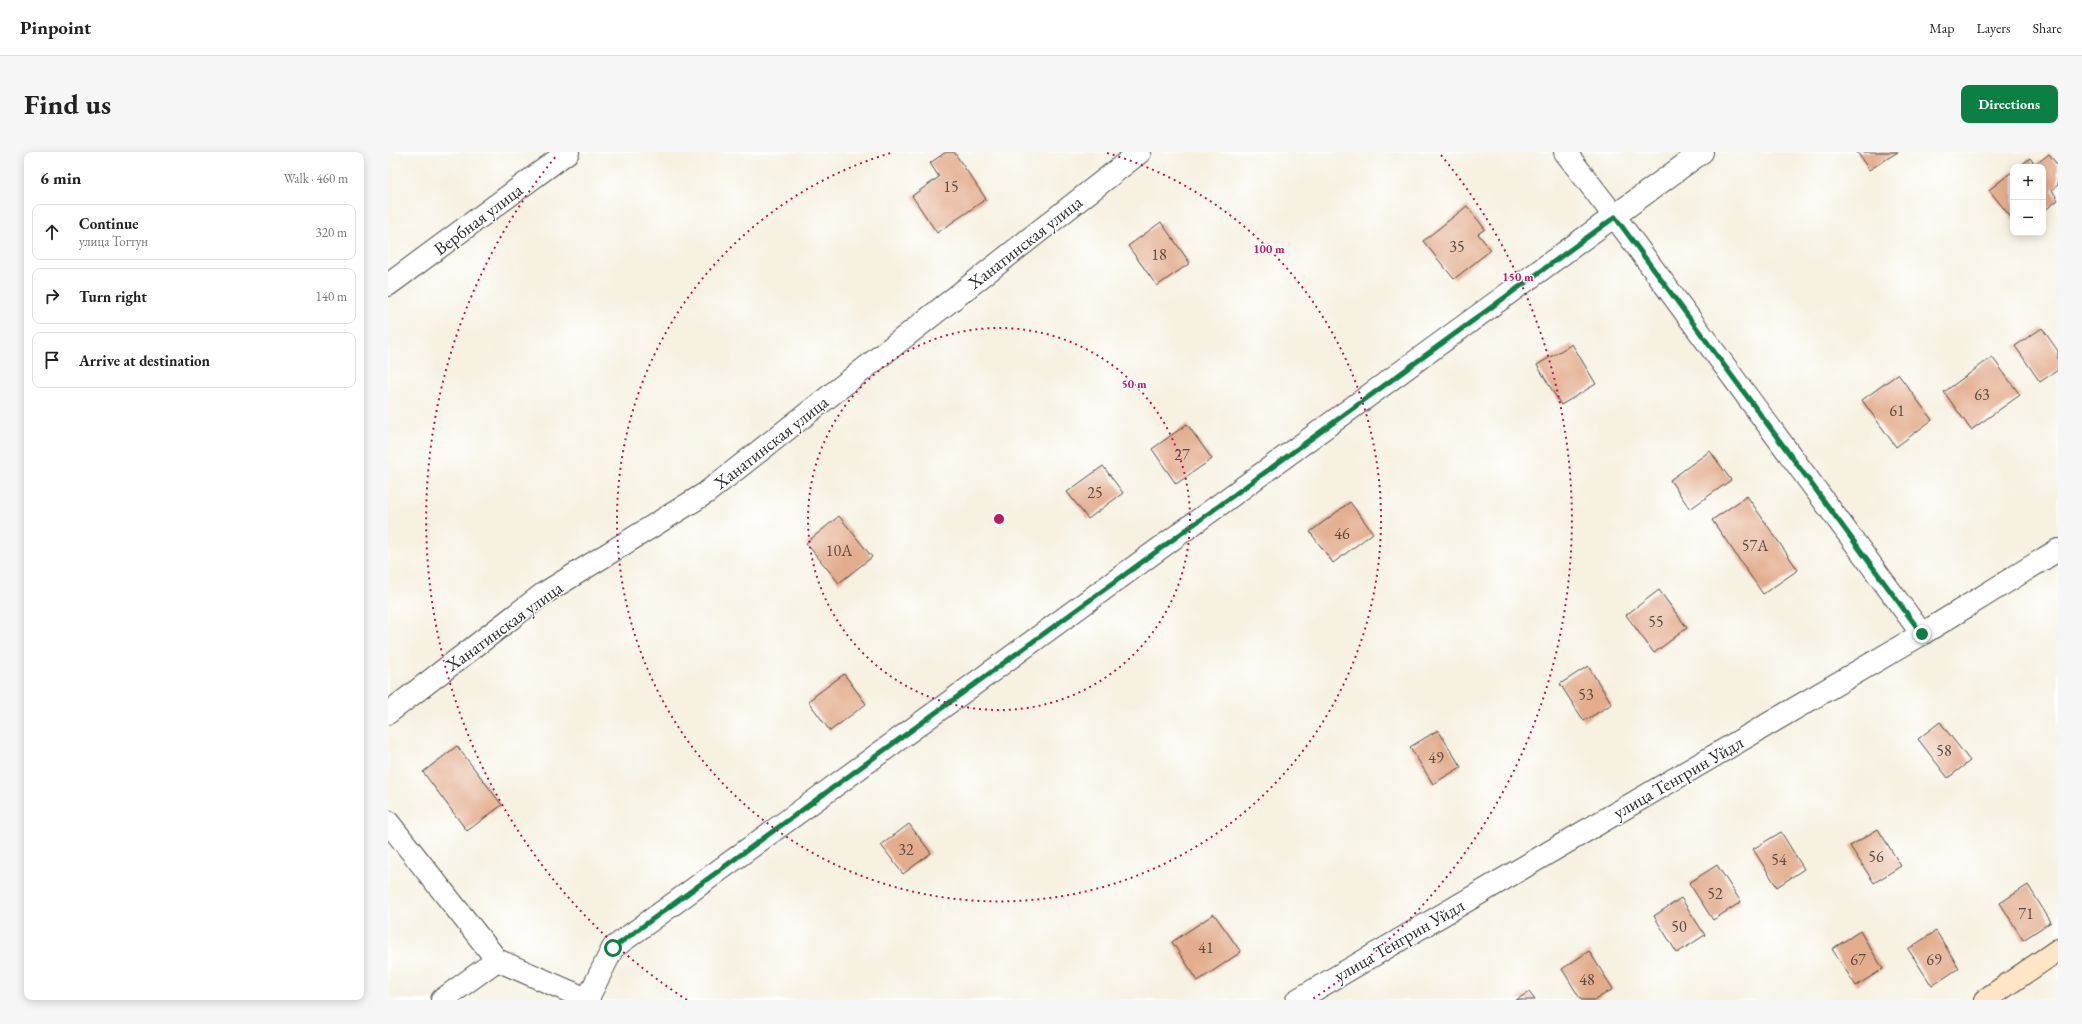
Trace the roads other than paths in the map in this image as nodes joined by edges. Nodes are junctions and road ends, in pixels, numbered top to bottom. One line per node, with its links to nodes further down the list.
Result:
1 (568, 152): 6 (street, Вербная улица)
2 (1140, 152): 9 (street, Ханатинская улица)
3 (1565, 152): 5 (street)
4 (1702, 152): 5 (street)
5 (1615, 217): 8 (street); 13 (street)
6 (388, 285)
7 (2058, 550): 8 (street, улица Тенгрин Уйдл)
8 (1922, 634): 15 (street, улица Тенгрин Уйдл)
9 (388, 713)
10 (388, 822): 12 (street)
11 (2058, 950): 16 (street)
12 (497, 960): 13 (street); 14 (street)
13 (588, 999)
14 (442, 1000)
15 (1297, 1000)
16 (1985, 1000)

